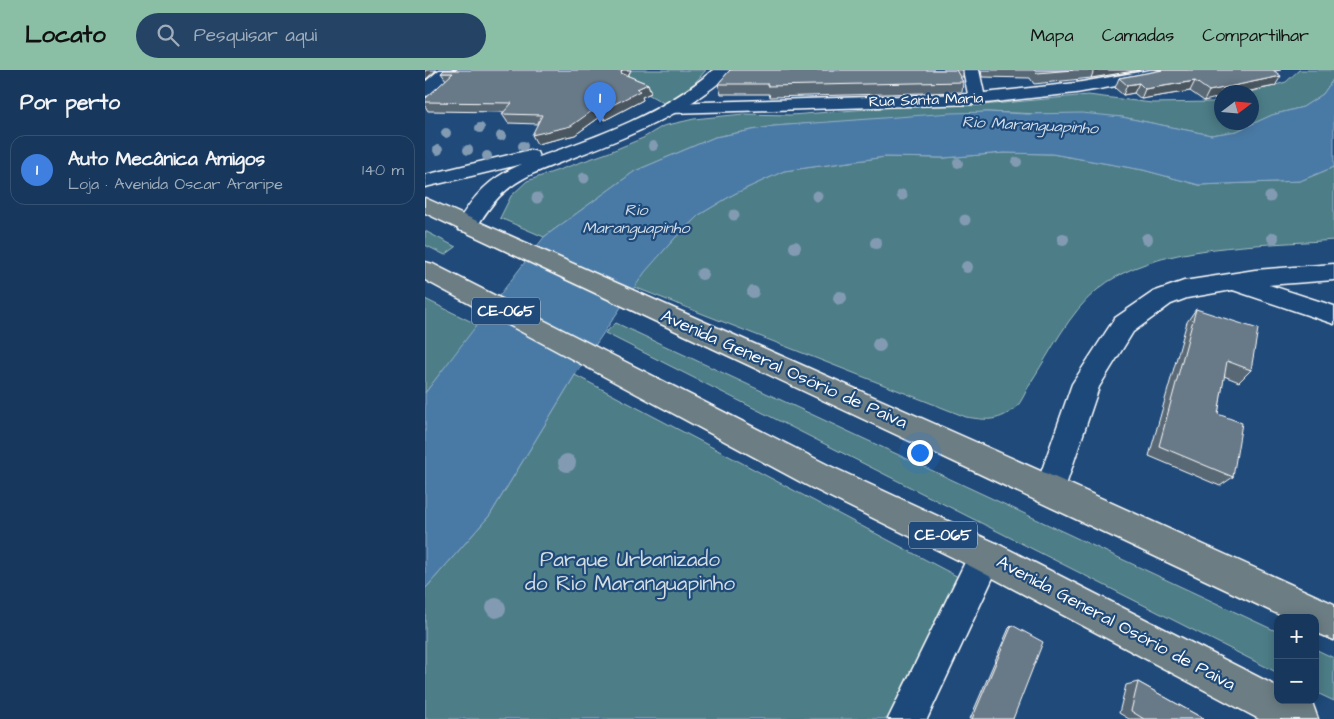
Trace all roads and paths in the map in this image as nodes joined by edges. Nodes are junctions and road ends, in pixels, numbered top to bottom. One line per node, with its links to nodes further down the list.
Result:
1 (448, 70): 5 (street)
2 (723, 70): 7 (street)
3 (971, 70): 6 (street)
4 (1179, 70): 6 (street, Rua Santa Maria)
5 (425, 91)
6 (977, 98): 7 (street, Rua Santa Maria)
7 (670, 108): 8 (street)
8 (606, 138): 9 (street); 11 (street)
9 (425, 182)
10 (425, 205): 11 (main road, Avenida General Osório de Paiva)
11 (476, 229): 16 (main road, Avenida General Osório de Paiva)
12 (426, 270): 17 (main road, Avenida General Osório de Paiva / CE-065)
13 (1334, 272): 14 (street)
14 (1235, 282): 15 (street); 16 (street)
15 (1334, 315)
16 (1050, 490): 18 (main road, Avenida General Osório de Paiva)
17 (986, 556): 19 (street); 20 (main road, Avenida General Osório de Paiva / CE-065)
18 (1334, 622)
19 (907, 719)
20 (1299, 719)

